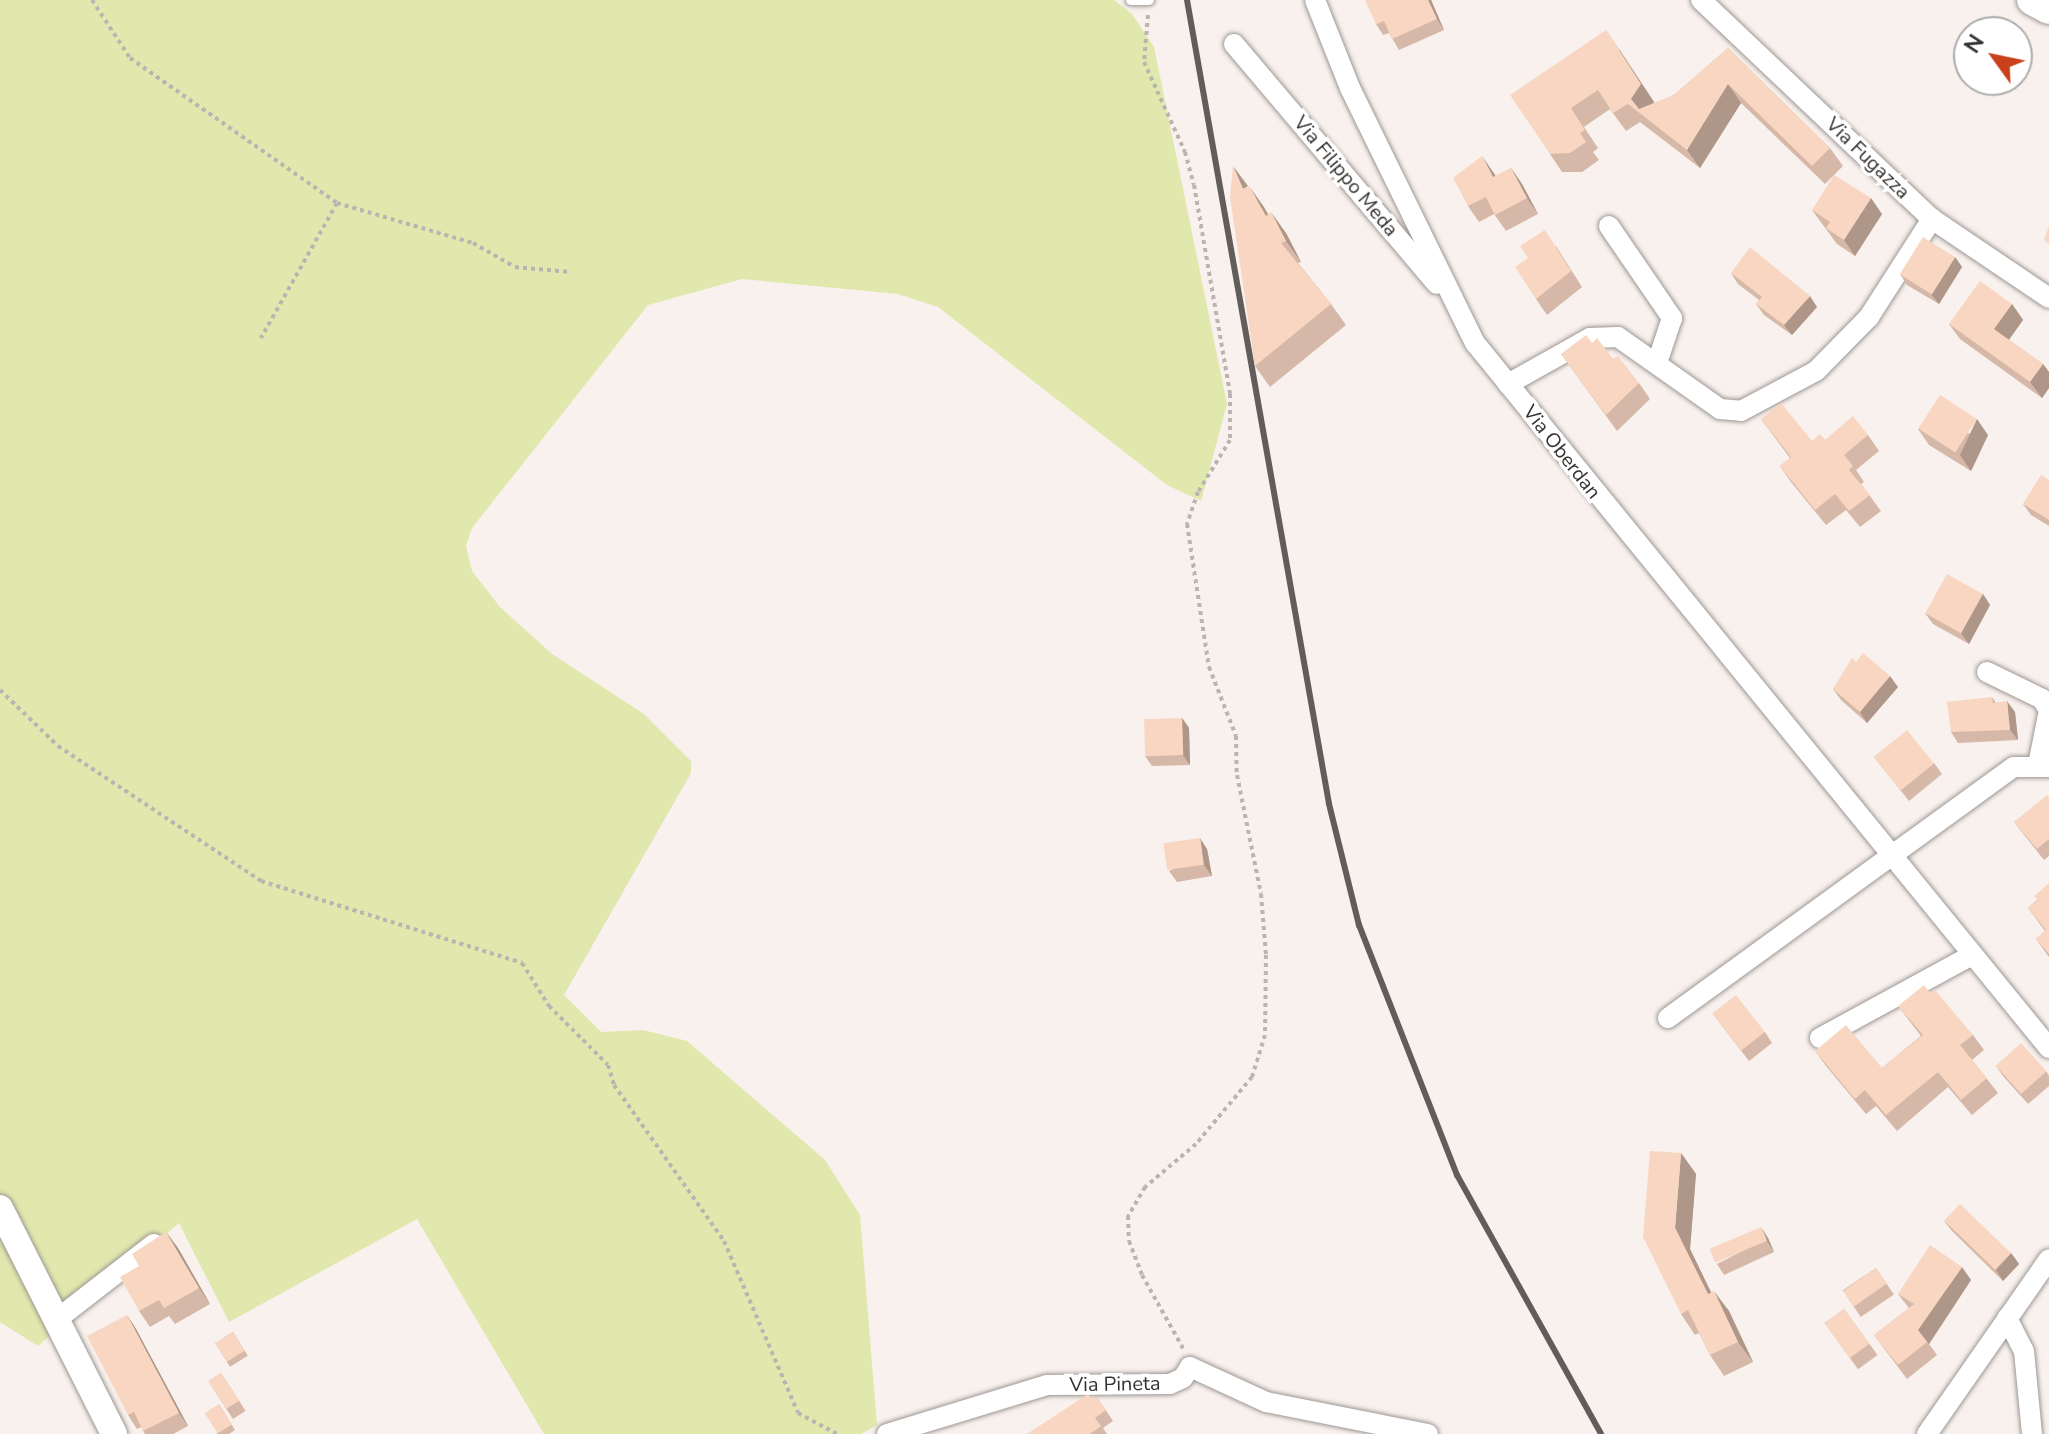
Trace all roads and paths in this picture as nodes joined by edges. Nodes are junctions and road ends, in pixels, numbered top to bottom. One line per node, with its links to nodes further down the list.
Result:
1 (92, 0): 11 (path)
2 (1131, 0): 3 (lane)
3 (1149, 0): 33 (path)
4 (1315, 0): 16 (street, Via Oberdan)
5 (1701, 0): 8 (street, Via Fugazza)
6 (2032, 0): 7 (main road)
7 (2049, 9)
8 (1749, 43): 10 (street); 12 (street, Via Fugazza)
9 (1234, 44): 16 (street, Via Filippo Meda)
10 (1726, 61)
11 (337, 203): 14 (path); 17 (path)
12 (1932, 219): 15 (street, Via Fugazza); 18 (street)
13 (1609, 226): 18 (street)
14 (570, 272)
15 (2049, 298)
16 (1458, 308): 19 (street, Via Oberdan)
17 (261, 338)
18 (1658, 360): 19 (street)
19 (1508, 384): 23 (street, Via Oberdan)
20 (1987, 672): 22 (street)
21 (0, 690): 35 (path)
22 (2049, 767): 23 (street)
23 (1890, 854): 24 (street, Via Oberdan); 25 (street)
24 (1972, 955): 26 (street); 27 (street, Via Oberdan)
25 (1668, 1018)
26 (1820, 1038)
27 (2049, 1048)
28 (0, 1208): 32 (street)
29 (158, 1242): 32 (street)
30 (2049, 1259): 31 (street)
31 (2007, 1318): 38 (street); 39 (street)
32 (56, 1320): 34 (street)
33 (1190, 1367): 36 (street, Via Pineta); 37 (street, Via Pineta)
34 (114, 1434)
35 (837, 1434)
36 (887, 1434)
37 (1428, 1434)
38 (1927, 1434)
39 (2032, 1434)

